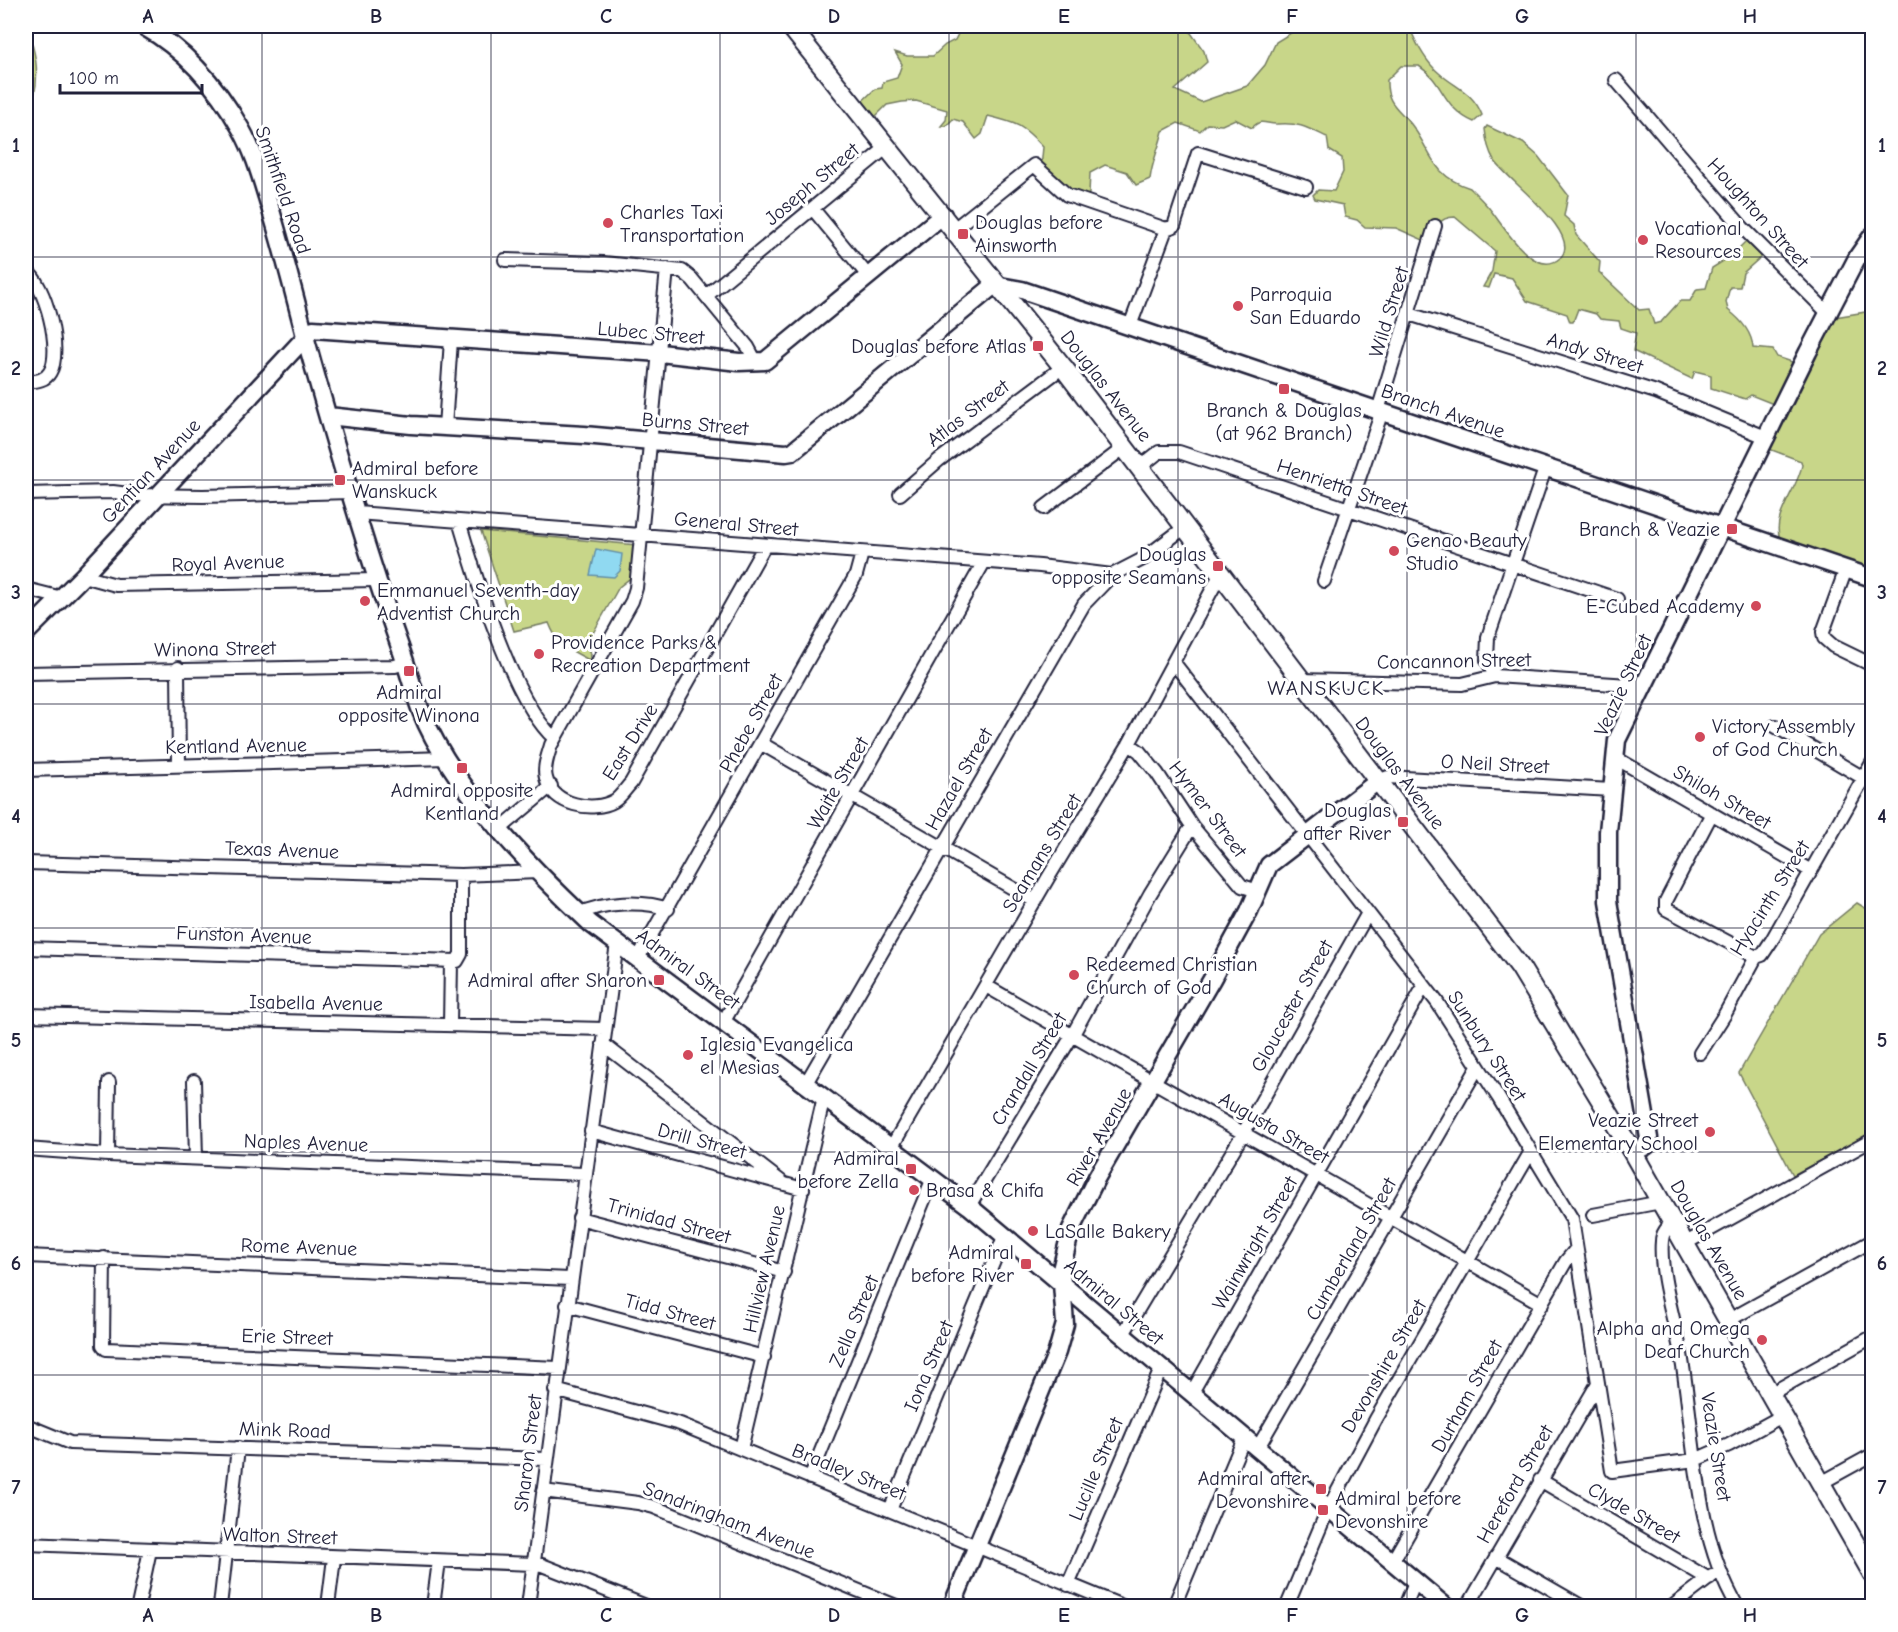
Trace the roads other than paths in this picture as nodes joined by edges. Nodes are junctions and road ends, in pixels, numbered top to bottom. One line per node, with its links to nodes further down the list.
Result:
1 (143, 26): 21 (street, Smithfield Road)
2 (790, 26): 4 (main road, Douglas Avenue)
3 (1616, 80): 19 (street, Houghton Street)
4 (887, 147): 6 (street, Joseph Street); 7 (main road, Douglas Avenue)
5 (1306, 187): 10 (street)
6 (813, 209): 15 (street); 17 (street, Joseph Street)
7 (943, 215): 9 (main road, Douglas Avenue); 15 (street, Lubec Street)
8 (1435, 225): 18 (street, Wild Street)
9 (954, 229): 10 (street); 16 (main road, Douglas Avenue)
10 (1166, 229): 20 (street)
11 (1872, 236): 19 (street, Veazie Street)
12 (505, 260): 13 (street)
13 (667, 269): 17 (street); 23 (street)
14 (26, 271): 26 (street)
15 (870, 277): 24 (street, Lubec Street)
16 (1000, 286): 20 (street, Branch Avenue); 25 (main road, Douglas Avenue); 31 (street, Burns Street)
17 (706, 296): 24 (street)
18 (1409, 314): 27 (street, Wild Street); 30 (street, Andy Street)
19 (1828, 314): 30 (street, Veazie Street)
20 (1130, 326): 27 (street, Branch Avenue)
21 (305, 335): 22 (street, Lubec Street); 28 (street, Admiral Street); 38 (street, Gentian Avenue)
22 (451, 340): 23 (street, Lubec Street); 29 (street)
23 (660, 353): 24 (street, Lubec Street); 31 (street)
24 (754, 360)
25 (1064, 367): 32 (main road, Douglas Avenue); 37 (street, Atlas Street)
26 (26, 382)
27 (1380, 411): 34 (street, Branch Avenue); 40 (street, Wild Street)
28 (328, 416): 29 (street, Burns Street); 35 (street, Admiral Street)
29 (445, 428): 31 (street, Burns Street)
30 (1768, 438): 44 (street, Veazie Street)
31 (652, 440): 45 (street)
32 (1125, 447): 33 (main road, Douglas Avenue); 39 (street)
33 (1140, 466): 40 (street, Henrietta Street); 43 (main road, Douglas Avenue)
34 (1545, 469): 44 (street, Branch Avenue); 49 (street)
35 (351, 492): 38 (street); 41 (street, Admiral Street)
36 (26, 494): 38 (street)
37 (900, 494)
38 (156, 495): 53 (street, Gentian Avenue)
39 (1044, 508)
40 (1348, 509): 49 (street, Henrietta Street); 56 (street, Wild Street)
41 (357, 513): 42 (street, General Street); 55 (street, Admiral Street)
42 (459, 521): 45 (street, General Street); 70 (street)
43 (1184, 528): 51 (street, Hazael Street); 52 (main road, Douglas Avenue)
44 (1724, 528): 50 (street, Branch Avenue); 68 (street, Veazie Street)
45 (643, 537): 46 (street, General Street); 70 (street)
46 (765, 545): 47 (street, General Street); 80 (street, East Drive)
47 (862, 553): 48 (street, General Street); 71 (street, Phebe Street)
48 (984, 562): 51 (street, General Street); 82 (street, Waite Street)
49 (1511, 565): 59 (street, Henrietta Street); 66 (street)
50 (1846, 569): 54 (street, Branch Avenue); 63 (street)
51 (1112, 575): 87 (street, Hazael Street)
52 (1220, 575): 62 (street, Seamans Street); 67 (main road, Douglas Avenue)
53 (83, 576): 55 (street, Royal Avenue); 58 (street, Gentian Avenue)
54 (1872, 578)
55 (376, 580): 61 (street, Admiral Street)
56 (1324, 581)
57 (26, 589): 58 (street)
58 (62, 598): 60 (street, Gentian Avenue)
59 (1617, 599)
60 (26, 633)
61 (405, 663): 64 (street, Winona Street); 73 (street, Admiral Street)
62 (1174, 663): 72 (street, Seamans Street); 86 (street, Sunbury Street)
63 (1872, 665)
64 (178, 668): 65 (street, Winona Street); 76 (street)
65 (26, 673)
66 (1495, 676): 67 (street, Concannon Street); 68 (street, Concannon Street)
67 (1301, 680): 79 (main road, Douglas Avenue)
68 (1644, 686): 74 (street, Veazie Street)
69 (1775, 726): 78 (street)
70 (554, 738): 80 (street)
71 (762, 744): 82 (street); 94 (street, Phebe Street)
72 (1129, 744): 84 (street, Hymer Street); 93 (street, Seamans Street)
73 (447, 758): 76 (street, Kentland Avenue); 85 (street, Admiral Street)
74 (1614, 758): 81 (street, Veazie Street); 83 (street, Shiloh Street)
75 (1872, 763): 78 (street, Hyacinth Street)
76 (179, 766): 77 (street, Kentland Avenue)
77 (26, 770)
78 (1868, 780): 89 (street, Hyacinth Street)
79 (1378, 782): 81 (street, O Neil Street); 86 (street, River Avenue); 123 (main road, Douglas Avenue)
80 (551, 786): 85 (street)
81 (1611, 790): 123 (street, Veazie Street)
82 (852, 797): 87 (street); 105 (street, Waite Street)
83 (1712, 813): 89 (street, Shiloh Street); 99 (street)
84 (1192, 826): 92 (street, Hymer Street); 108 (street, Crandall Street)
85 (500, 829): 90 (street, Admiral Street)
86 (1308, 834): 92 (street, River Avenue); 95 (street, Sunbury Street)
87 (942, 849): 93 (street); 114 (street, Hazael Street)
88 (26, 863): 91 (street, Texas Avenue)
89 (1811, 871): 99 (street, Hyacinth Street)
90 (538, 872): 91 (street, Texas Avenue); 96 (street, Admiral Street)
91 (461, 875): 101 (street)
92 (1258, 891): 115 (street, River Avenue)
93 (1035, 901): 102 (street, Seamans Street)
94 (668, 909): 96 (street); 100 (street, Phebe Street)
95 (1368, 913): 103 (street, Sunbury Street); 118 (street, Gloucester Street)
96 (579, 914): 97 (street, Admiral Street)
97 (617, 944): 100 (street, Admiral Street); 107 (street)
98 (26, 948): 101 (street, Funston Avenue)
99 (1756, 957): 110 (street, Hyacinth Street)
100 (638, 958): 105 (street, Admiral Street)
101 (456, 960): 106 (street)
102 (986, 986): 108 (street, Augusta Street); 120 (street, Seamans Street)
103 (1424, 986): 111 (street, Sunbury Street); 127 (street, Wainwright Street)
104 (26, 1015): 106 (street, Isabella Avenue)
105 (724, 1022): 114 (street, Admiral Street)
106 (450, 1025): 107 (street, Isabella Avenue)
107 (605, 1029): 109 (street)
108 (1072, 1036): 115 (street, Augusta Street); 132 (street, Crandall Street)
109 (603, 1044): 117 (street); 129 (street)
110 (1700, 1053)
111 (1478, 1067): 122 (street, Sunbury Street); 135 (street, Cumberland Street)
112 (194, 1081): 125 (street)
113 (109, 1082): 124 (street)
114 (806, 1083): 116 (street, Admiral Street)
115 (1154, 1083): 118 (street, Augusta Street); 146 (street, River Avenue)
116 (824, 1097): 120 (street, Admiral Street); 130 (street, Hillview Avenue)
117 (591, 1131): 126 (street); 129 (street, Drill Street)
118 (1244, 1132): 127 (street, Augusta Street); 150 (street, Gloucester Street)
119 (1872, 1140): 139 (street)
120 (891, 1148): 128 (street, Admiral Street)
121 (26, 1149): 124 (street, Naples Avenue)
122 (1530, 1152): 140 (street, Sunbury Street); 143 (street, Devonshire Street)
123 (1633, 1153): 131 (main road, Douglas Avenue)
124 (108, 1155): 125 (street, Naples Avenue)
125 (196, 1158): 126 (street, Naples Avenue)
126 (584, 1174): 134 (street)
127 (1316, 1174): 135 (street, Augusta Street); 157 (street, Wainwright Street)
128 (933, 1178): 132 (street, Admiral Street); 167 (street, Zella Street)
129 (783, 1183): 130 (street, Drill Street)
130 (803, 1189): 144 (street, Hillview Avenue)
131 (1661, 1202): 133 (street); 136 (main road, Douglas Avenue)
132 (969, 1206): 137 (street, Admiral Street)
133 (1593, 1215)
134 (579, 1218): 144 (street, Trinidad Street); 145 (street)
135 (1392, 1219): 143 (street, Augusta Street); 161 (street, Cumberland Street)
136 (1673, 1222): 139 (main road, Douglas Avenue); 166 (street, Veazie Street)
137 (1004, 1237): 146 (street, Admiral Street); 172 (street, Iona Street)
138 (1872, 1241): 149 (street)
139 (1684, 1244): 149 (main road, Douglas Avenue)
140 (1576, 1249): 147 (street, Durham Street); 155 (street, Sunbury Street)
141 (26, 1256): 142 (street, Rome Avenue)
142 (104, 1258): 145 (street, Rome Avenue); 153 (street, Erie Street)
143 (1469, 1261): 147 (street, Augusta Street); 171 (street, Devonshire Street)
144 (784, 1272): 152 (street, Hillview Avenue)
145 (570, 1279): 148 (street, Sharon Street)
146 (1063, 1287): 150 (street, Admiral Street); 174 (street, River Avenue)
147 (1542, 1304): 180 (street, Durham Street)
148 (567, 1305): 152 (street, Tidd Street); 153 (street, Sharon Street)
149 (1728, 1320): 158 (main road, Douglas Avenue)
150 (1122, 1336): 154 (street, Admiral Street)
151 (1872, 1337): 158 (street)
152 (764, 1356): 163 (street, Hillview Avenue)
153 (558, 1368): 156 (street, Sharon Street)
154 (1161, 1369): 157 (street, Admiral Street); 186 (street, Lucille Street)
155 (1598, 1383): 166 (street, Sunbury Street); 168 (street, Hereford Street)
156 (555, 1390): 163 (street, Bradley Street); 165 (street, Sharon Street)
157 (1191, 1394): 161 (street, Admiral Street)
158 (1770, 1394): 159 (main road, Douglas Avenue)
159 (1782, 1416): 166 (street); 169 (main road, Douglas Avenue)
160 (26, 1425): 162 (street, Mink Road)
161 (1250, 1444): 171 (street, Admiral Street); 196 (street, Cumberland Street)
162 (238, 1448): 165 (street, Mink Road); 176 (street)
163 (741, 1449): 167 (street, Bradley Street)
164 (1872, 1455): 169 (street)
165 (546, 1460): 170 (street, Sharon Street)
166 (1695, 1460): 183 (street, Veazie Street)
167 (810, 1478): 172 (street, Bradley Street)
168 (1540, 1480): 177 (street, Hereford Street); 184 (street, Clyde Street)
169 (1821, 1483): 181 (main road, Douglas Avenue)
170 (543, 1491): 182 (street, Sharon Street); 193 (street, Sandringham Avenue)
171 (1328, 1509): 180 (street, Admiral Street); 197 (street, Devonshire Street)
172 (890, 1510): 174 (street, Bradley Street)
173 (26, 1544): 175 (street, Walton Street)
174 (977, 1546): 186 (street, Bradley Street); 194 (street, River Avenue)
175 (150, 1550): 176 (street, Walton Street); 187 (street)
176 (226, 1553): 178 (street, Walton Street); 188 (street)
177 (1496, 1557): 200 (street, Hereford Street); 201 (street)
178 (334, 1558): 179 (street, Walton Street); 189 (street)
179 (439, 1561): 182 (street, Walton Street); 190 (street)
180 (1392, 1562): 185 (street, Admiral Street)
181 (1870, 1562)
182 (533, 1564): 191 (street, Sharon Street); 192 (street, Walton Street)
183 (1719, 1570): 184 (street); 203 (street, Veazie Street)
184 (1708, 1579): 202 (street)
185 (1415, 1582): 198 (street); 199 (street, Admiral Street)
186 (1068, 1585): 195 (street, Bradley Street)
187 (138, 1606)
188 (220, 1606)
189 (328, 1606)
190 (434, 1606)
191 (528, 1606)
192 (646, 1606)
193 (896, 1606)
194 (952, 1606)
195 (1122, 1606)
196 (1174, 1606)
197 (1287, 1606)
198 (1405, 1606)
199 (1445, 1606)
200 (1468, 1606)
201 (1581, 1606)
202 (1673, 1606)
203 (1737, 1606)

